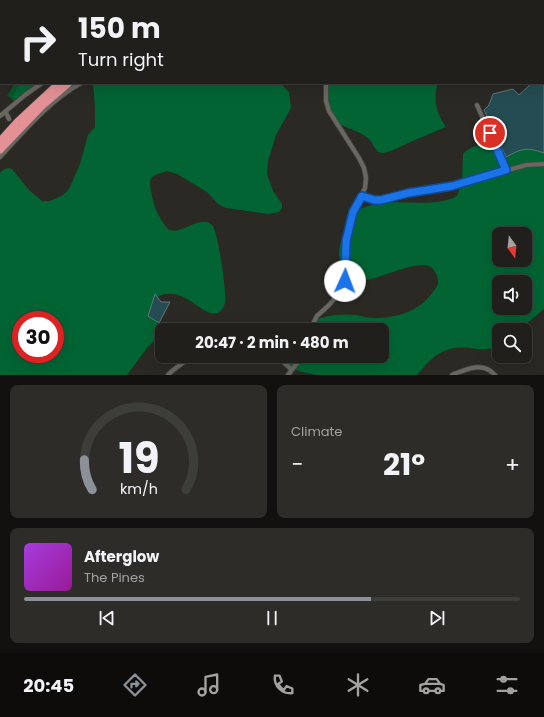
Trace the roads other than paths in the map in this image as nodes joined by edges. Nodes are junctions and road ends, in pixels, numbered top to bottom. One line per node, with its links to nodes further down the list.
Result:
1 (41, 84): 7 (street)
2 (58, 84): 10 (highway)
3 (68, 84): 11 (highway)
4 (80, 84): 12 (street)
5 (326, 84): 15 (street)
6 (477, 105): 14 (street)
7 (6, 113): 8 (street); 9 (street)
8 (0, 116)
9 (9, 119)
10 (0, 141)
11 (0, 150)
12 (0, 158)
13 (544, 164): 14 (street)
14 (506, 170): 15 (street)
15 (362, 196): 16 (street)
16 (314, 323)
17 (184, 363): 21 (street)
18 (284, 363): 20 (street)
19 (297, 363): 20 (street)
20 (292, 370): 22 (street)
21 (168, 375)
22 (288, 375)
23 (452, 375): 24 (street)
24 (495, 375)

